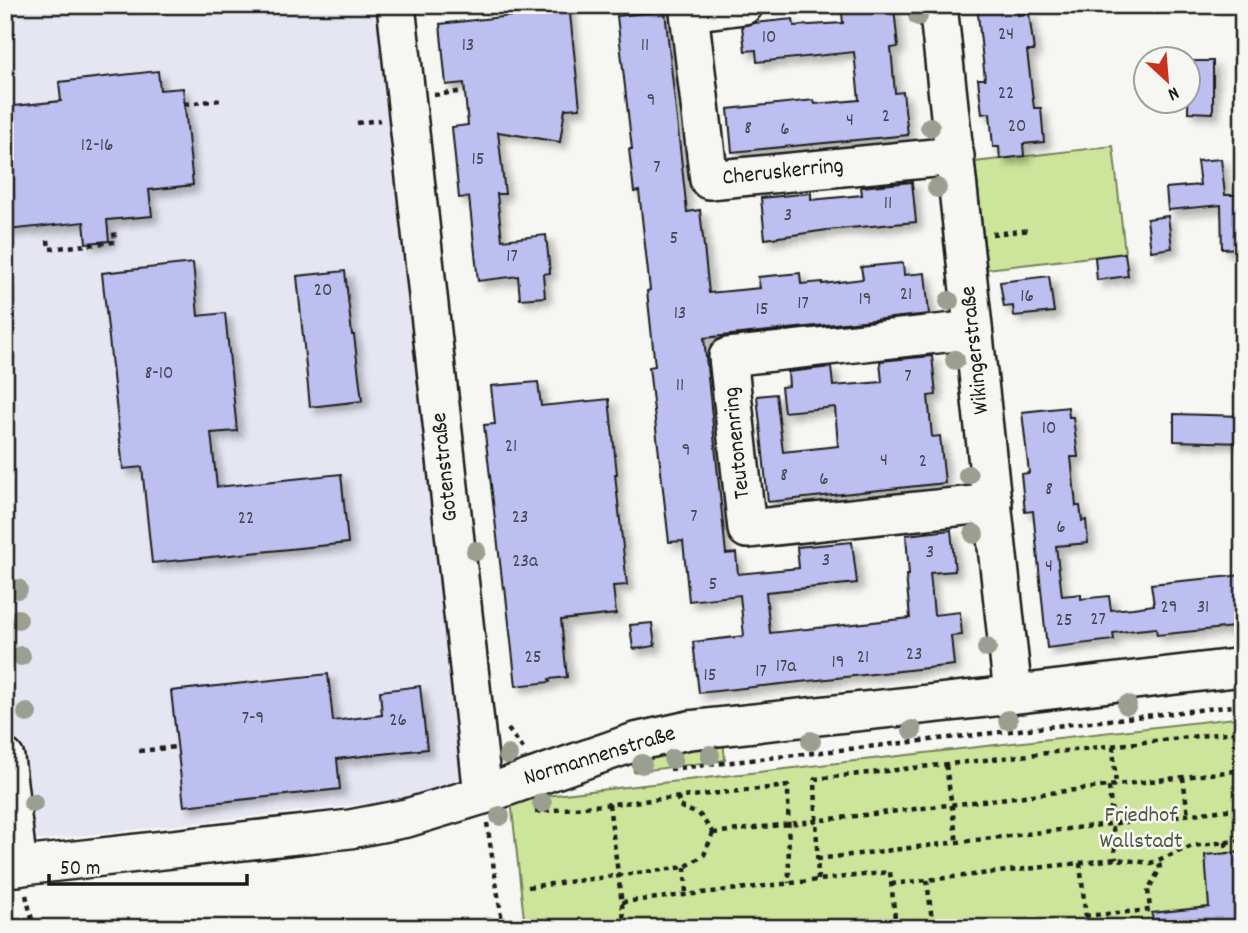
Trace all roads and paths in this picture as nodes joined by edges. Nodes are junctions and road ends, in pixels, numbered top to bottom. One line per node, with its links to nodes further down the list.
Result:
1 (396, 5): 16 (street, Gotenstraße)
2 (744, 5): 6 (street, Cheruskerring)
3 (938, 5): 6 (street, Wikingerstraße)
4 (221, 100): 5 (path)
5 (185, 104)
6 (955, 156): 9 (street, Wikingerstraße)
7 (1031, 230): 9 (path)
8 (114, 232): 10 (path)
9 (964, 238): 11 (street, Wikingerstraße)
10 (48, 240)
11 (973, 330): 12 (street, Wikingerstraße); 12 (street, Teutonenring)
12 (993, 503): 14 (street, Wikingerstraße)
13 (1243, 667): 14 (street, Normannenstraße)
14 (1013, 694): 25 (street, Normannenstraße)
15 (1243, 705): 23 (path)
16 (474, 712): 25 (path); 29 (street, Gotenstraße)
17 (1243, 731): 18 (path)
18 (1113, 746): 22 (path); 27 (path)
19 (177, 747): 20 (path)
20 (139, 751)
21 (5, 758): 49 (street)
22 (946, 765): 32 (path); 36 (path)
23 (668, 769)
24 (1243, 770): 26 (path)
25 (546, 773): 29 (street, Normannenstraße)
26 (1183, 777): 27 (path); 35 (path)
27 (1116, 786): 28 (path)
28 (1109, 787): 32 (path); 38 (path)
29 (483, 795): 49 (street, Normannenstraße); 59 (path)
30 (678, 797): 31 (path); 37 (path); 39 (path)
31 (609, 804): 34 (path); 50 (path)
32 (952, 805): 36 (path); 42 (path)
33 (1243, 808): 35 (path)
34 (528, 813)
35 (1188, 815): 38 (path)
36 (816, 820): 37 (path); 44 (path)
37 (789, 824): 39 (path); 53 (path)
38 (1112, 824): 42 (path); 45 (path)
39 (713, 833): 48 (path)
40 (1243, 840): 41 (path)
41 (1226, 842): 43 (path); 46 (path)
42 (957, 843): 44 (path)
43 (1227, 853)
44 (817, 859): 51 (path)
45 (1116, 859): 46 (path); 47 (path)
46 (1159, 861): 58 (path)
47 (1080, 863): 52 (path); 58 (path)
48 (685, 867): 50 (path); 56 (path)
49 (12, 868)
50 (618, 875): 55 (path); 57 (path)
51 (818, 880): 53 (path); 54 (path)
52 (927, 880): 54 (path); 62 (path)
53 (789, 883): 56 (path)
54 (891, 884): 61 (path)
55 (528, 887)
56 (686, 895): 57 (path)
57 (622, 902): 60 (path)
58 (1086, 916): 63 (path)
59 (503, 928)
60 (625, 928)
61 (895, 928)
62 (933, 928)
63 (1087, 928)

